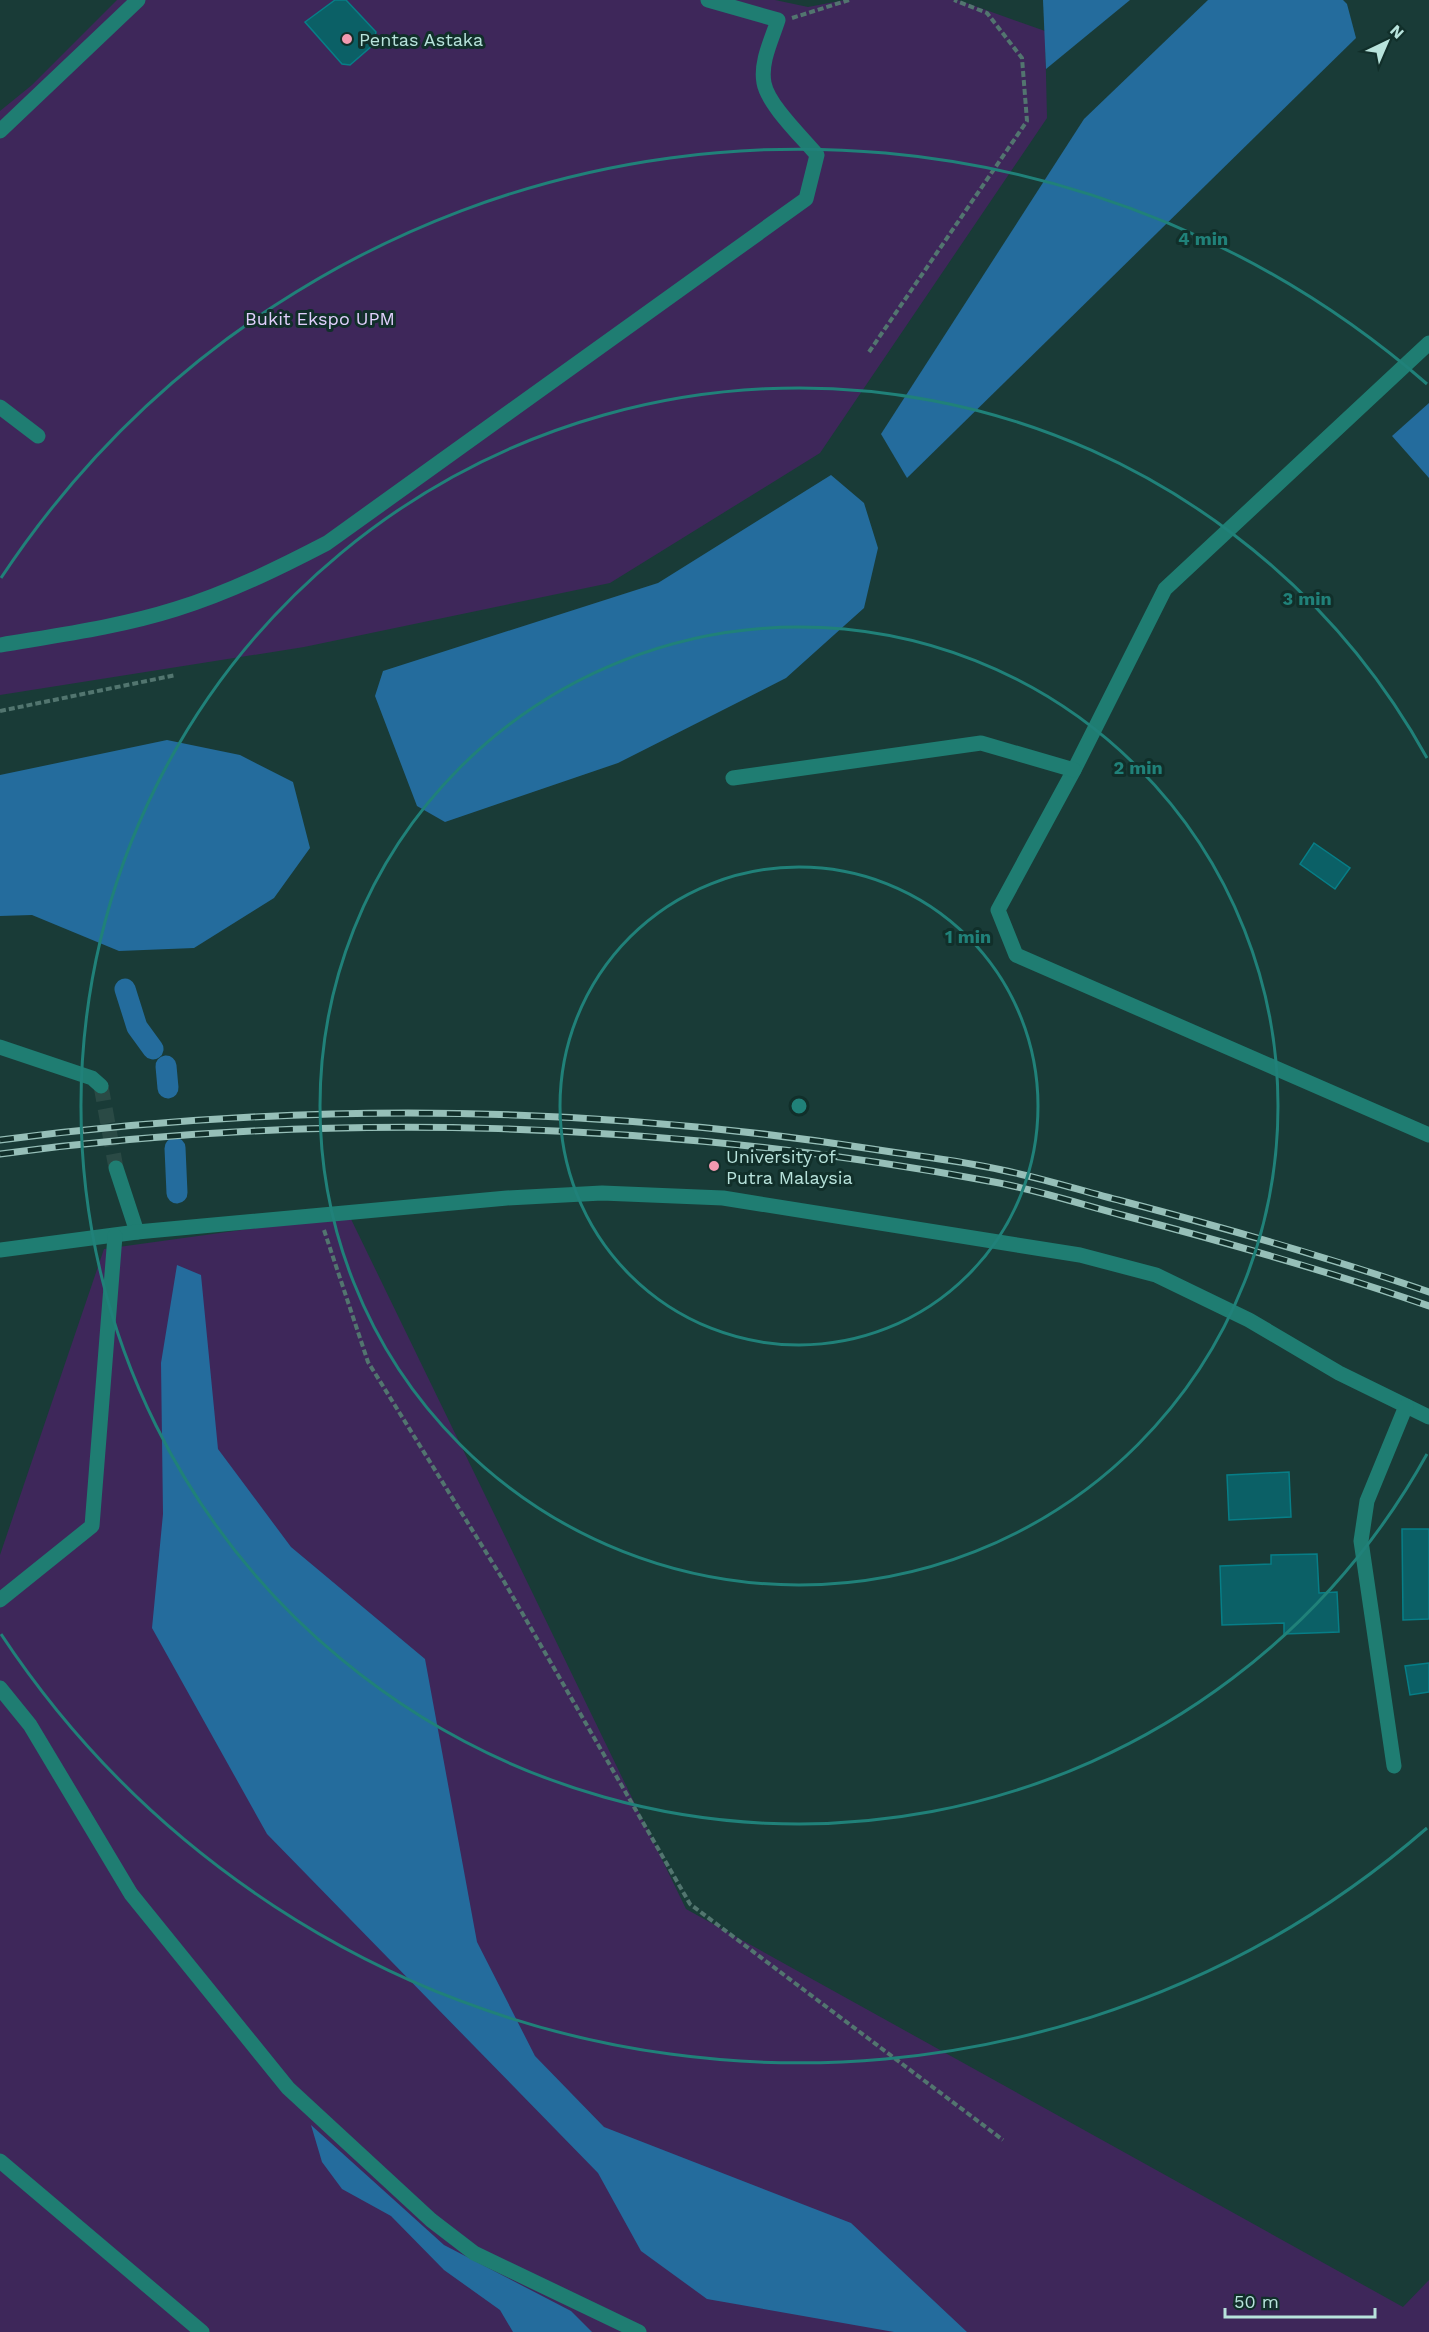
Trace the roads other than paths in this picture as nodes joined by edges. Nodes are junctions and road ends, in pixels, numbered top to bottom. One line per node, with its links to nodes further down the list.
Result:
1 (138, 0): 3 (street)
2 (708, 0): 7 (street)
3 (0, 131)
4 (1429, 343): 8 (street)
5 (0, 407): 6 (street)
6 (38, 436)
7 (0, 645)
8 (1074, 770): 9 (street); 12 (street)
9 (733, 778)
10 (0, 1047): 11 (street)
11 (101, 1086)
12 (1429, 1135)
13 (116, 1168): 14 (street)
14 (137, 1232): 15 (street); 17 (street)
15 (115, 1236): 16 (street); 19 (street)
16 (0, 1250)
17 (1406, 1406): 18 (street); 21 (street)
18 (1429, 1417)
19 (0, 1600)
20 (0, 1688): 24 (street)
21 (1394, 1766)
22 (0, 2161): 23 (street)
23 (202, 2332)
24 (639, 2332)

